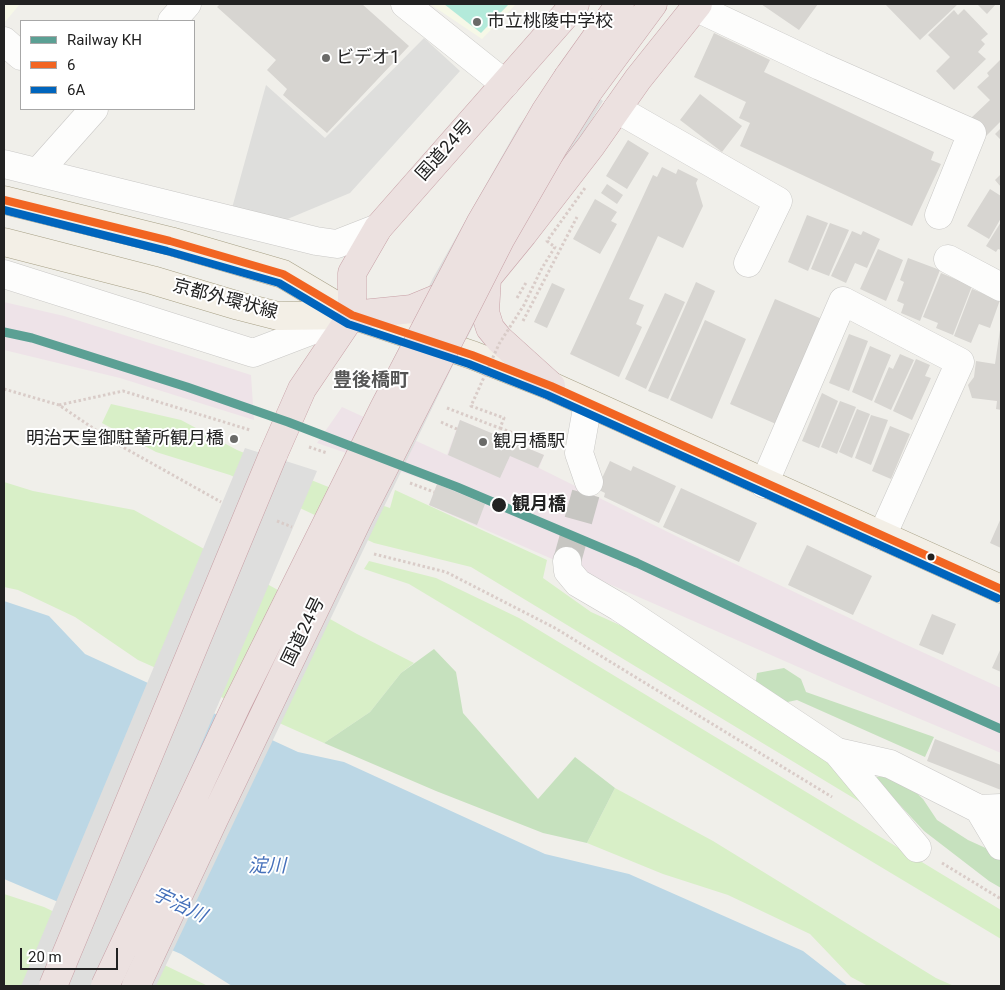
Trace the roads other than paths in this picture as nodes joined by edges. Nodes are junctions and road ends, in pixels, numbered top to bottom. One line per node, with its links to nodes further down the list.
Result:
1 (187, 4): 7 (street)
2 (405, 4): 10 (street)
3 (575, 4): 10 (highway, 国道24号)
4 (620, 4): 11 (highway, 国道24号)
5 (653, 4): 11 (highway, 国道24号)
6 (696, 6): 12 (highway); 17 (street)
7 (173, 20)
8 (4, 41): 9 (street)
9 (20, 55)
10 (505, 84): 18 (highway, 国道24号)
11 (578, 85): 38 (highway, 国道24号, bridge); 39 (highway, 国道24号, bridge)
12 (617, 109): 21 (street); 23 (highway)
13 (88, 111): 15 (street)
14 (4, 164): 15 (street)
15 (38, 172): 18 (street)
16 (4, 200): 25 (main road)
17 (939, 216)
18 (378, 228): 25 (highway, 国道24号)
19 (4, 242): 25 (main road, 京都外環状線)
20 (948, 259): 24 (street)
21 (748, 262)
22 (4, 274): 25 (street)
23 (486, 278): 25 (highway); 26 (highway)
24 (1001, 287)
25 (352, 315): 26 (main road); 37 (highway, bridge)
26 (551, 386): 27 (main road)
27 (588, 403): 28 (street); 29 (main road)
28 (589, 482)
29 (764, 484): 30 (main road); 30 (street)
30 (882, 536): 32 (main road)
31 (566, 561): 33 (street)
32 (1001, 589)
33 (837, 752): 34 (street); 36 (street)
34 (990, 809): 35 (street)
35 (1001, 846)
36 (917, 848)
37 (53, 986)
38 (105, 986)
39 (136, 986)

